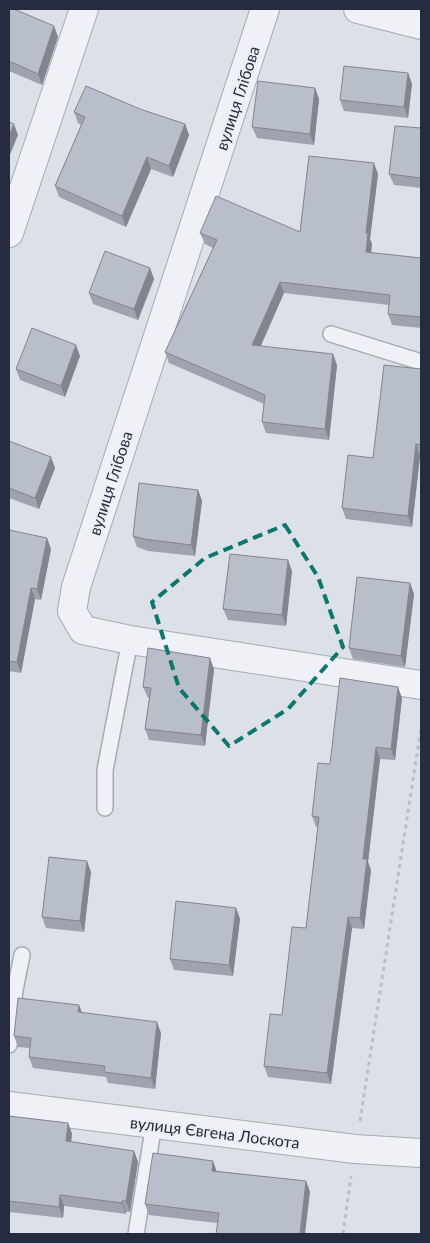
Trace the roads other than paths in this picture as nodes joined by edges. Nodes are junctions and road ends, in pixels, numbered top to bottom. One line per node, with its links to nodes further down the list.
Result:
1 (84, 9): 5 (street)
2 (265, 9): 8 (street, вулиця Глібова)
3 (358, 9): 4 (street)
4 (421, 25)
5 (9, 233)
6 (331, 334): 7 (lane)
7 (421, 362)
8 (130, 640): 9 (street, вулиця Глібова); 10 (lane)
9 (421, 685)
10 (106, 808)
11 (22, 955): 12 (lane)
12 (9, 1045)
13 (9, 1106): 14 (street, вулиця Євгена Лоскота)
14 (154, 1124): 15 (street, вулиця Євгена Лоскота); 16 (lane)
15 (421, 1153)
16 (136, 1234)

